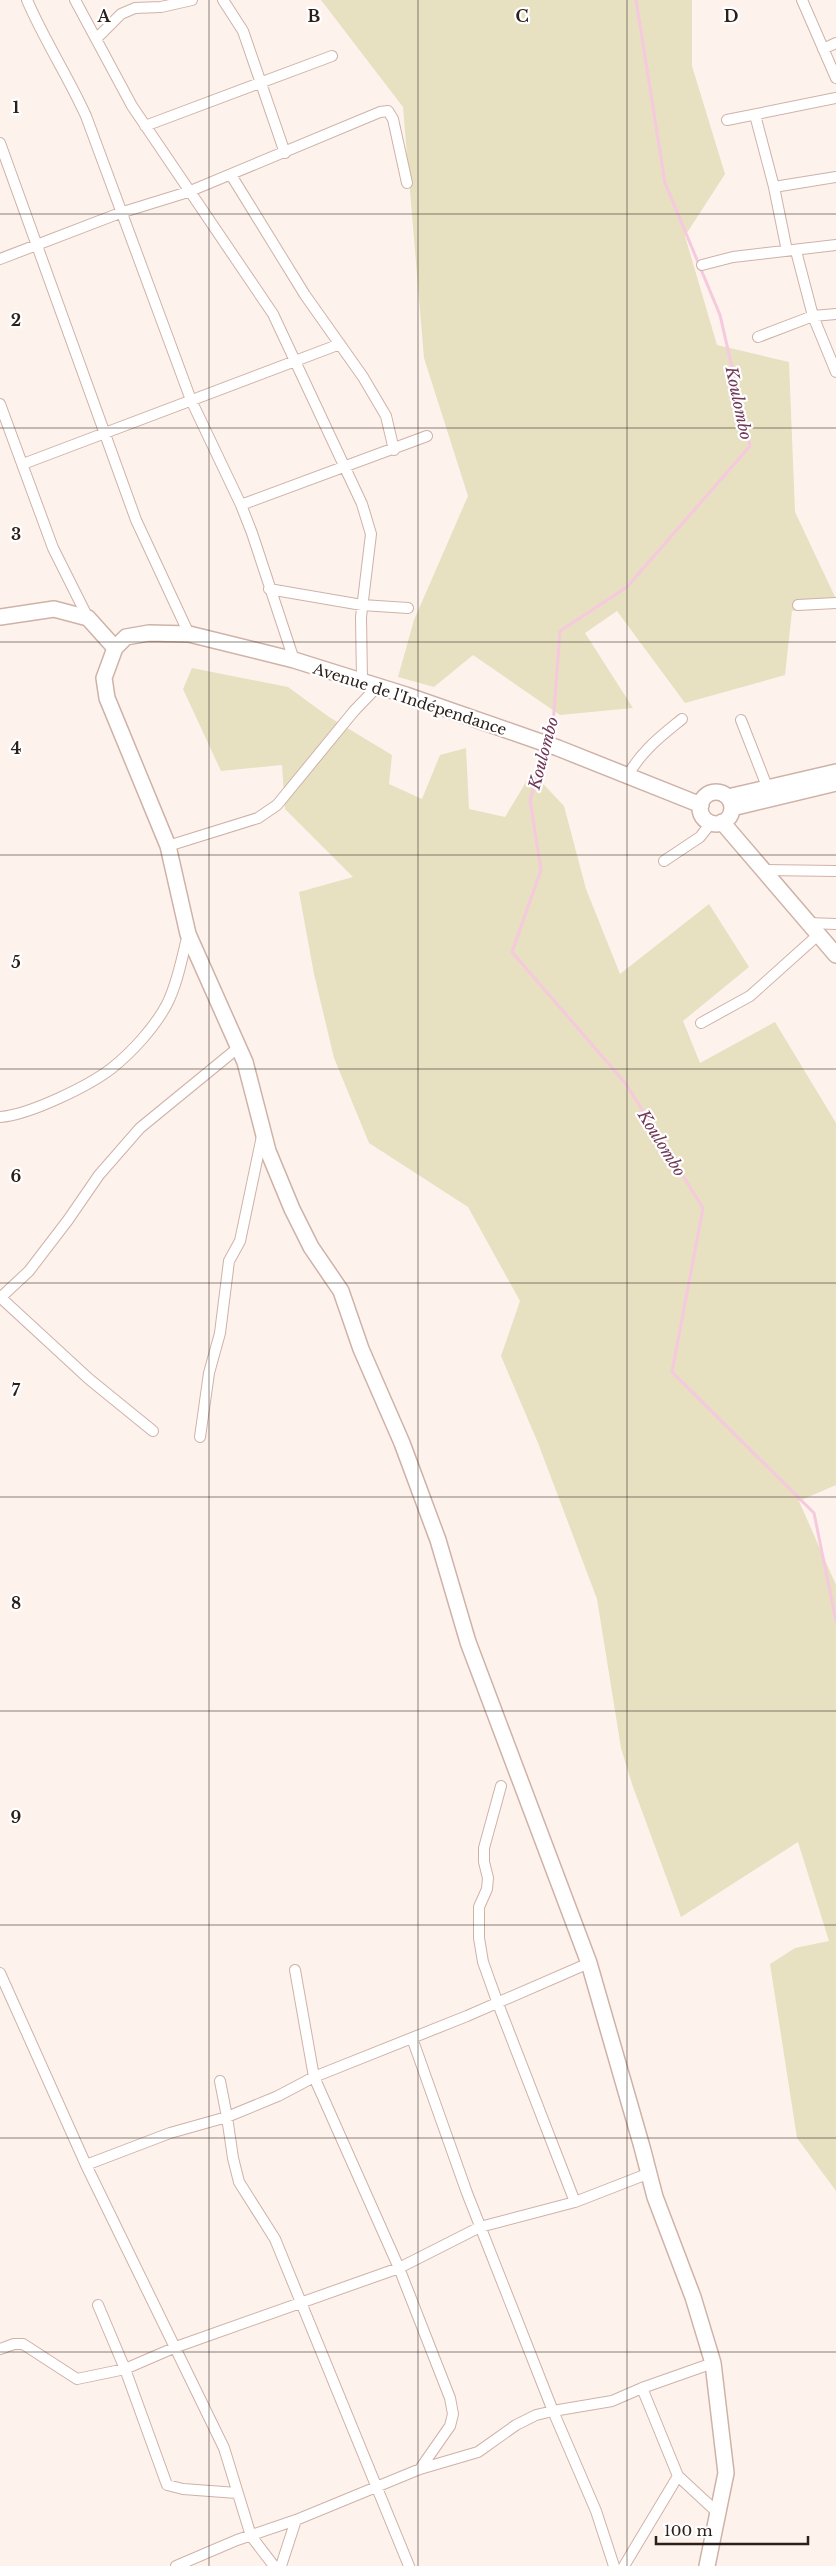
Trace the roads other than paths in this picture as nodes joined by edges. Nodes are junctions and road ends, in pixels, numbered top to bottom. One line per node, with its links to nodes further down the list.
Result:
1 (27, 0): 23 (street)
2 (75, 0): 6 (street)
3 (192, 0): 6 (street)
4 (223, 0): 11 (street)
5 (802, 0): 8 (street)
6 (96, 39): 15 (street)
7 (836, 43): 8 (street)
8 (823, 49): 10 (street)
9 (332, 56): 11 (street)
10 (836, 78)
11 (263, 83): 15 (street); 17 (street)
12 (836, 98): 13 (street)
13 (754, 115): 14 (street); 21 (street)
14 (727, 120)
15 (145, 126): 22 (street)
16 (0, 143): 25 (street)
17 (285, 153): 18 (street); 20 (street)
18 (231, 175): 22 (street); 32 (street)
19 (836, 177): 21 (street)
20 (407, 183)
21 (774, 187): 26 (street)
22 (188, 192): 23 (street); 33 (street)
23 (120, 213): 25 (street); 35 (street)
24 (836, 245): 26 (street)
25 (36, 246): 27 (street); 37 (street)
26 (792, 251): 28 (street); 30 (street)
27 (0, 259)
28 (702, 265)
29 (836, 314): 30 (street)
30 (813, 316): 31 (street); 34 (street)
31 (758, 337)
32 (340, 344): 33 (street); 39 (street)
33 (294, 360): 35 (street); 41 (street)
34 (836, 372)
35 (191, 400): 37 (street); 42 (street)
36 (0, 404): 40 (street)
37 (104, 433): 40 (street); 50 (street)
38 (427, 436): 39 (street)
39 (394, 450): 41 (street)
40 (23, 464): 49 (street)
41 (346, 468): 42 (street); 45 (street)
42 (241, 505): 43 (street)
43 (269, 590): 45 (street); 52 (street)
44 (836, 603): 46 (street)
45 (362, 605): 47 (street); 53 (street)
46 (798, 605)
47 (408, 608)
48 (0, 617): 49 (street)
49 (88, 618): 51 (street)
50 (189, 634): 51 (street, Avenue de l'Indépendance); 52 (street, Avenue de l'Indépendance)
51 (114, 648): 63 (street)
52 (294, 660): 53 (street, Avenue de l'Indépendance)
53 (362, 681): 54 (street, Avenue de l'Indépendance)
54 (378, 686): 57 (street, Avenue de l'Indépendance); 63 (street)
55 (682, 719): 57 (street)
56 (741, 720): 59 (street)
57 (627, 777): 61 (street, Avenue de l'Indépendance)
58 (835, 783): 59 (street); 60 (street)
59 (768, 789): 60 (street)
60 (730, 802): 61 (street); 62 (street)
61 (701, 805): 62 (street)
62 (716, 822): 64 (street); 65 (street)
63 (168, 846): 69 (street)
64 (664, 861)
65 (764, 870): 66 (street); 67 (street)
66 (836, 871)
67 (808, 923): 68 (street); 70 (street)
68 (836, 924)
69 (188, 934): 73 (street); 74 (street)
70 (818, 935): 71 (street); 72 (street)
71 (836, 955)
72 (701, 1023)
73 (239, 1047): 75 (street); 76 (street)
74 (0, 1117)
75 (263, 1131): 78 (street); 80 (street)
76 (0, 1297): 77 (street)
77 (153, 1431)
78 (200, 1437)
79 (501, 1786): 83 (street)
80 (589, 1963): 83 (street); 89 (street)
81 (295, 1970): 85 (street)
82 (1, 1979): 88 (street)
83 (497, 2001): 84 (street); 90 (street)
84 (412, 2038): 85 (street); 91 (street)
85 (314, 2077): 87 (street); 92 (street)
86 (220, 2081): 87 (street)
87 (227, 2117): 88 (street); 93 (street)
88 (86, 2165): 95 (street)
89 (648, 2174): 90 (street); 97 (street)
90 (575, 2202): 91 (street)
91 (480, 2227): 92 (street); 100 (street)
92 (399, 2268): 93 (street); 101 (street)
93 (300, 2304): 95 (street); 103 (street)
94 (98, 2305): 98 (street)
95 (176, 2347): 98 (street); 104 (street)
96 (0, 2349): 98 (street)
97 (713, 2363): 99 (street); 105 (street)
98 (125, 2369): 104 (street)
99 (642, 2388): 100 (street); 102 (street)
100 (553, 2411): 101 (street); 112 (street)
101 (420, 2469): 103 (street)
102 (678, 2476): 105 (street); 113 (street)
103 (378, 2488): 106 (street); 111 (street)
104 (236, 2492): 107 (street)
105 (719, 2514): 114 (street)
106 (296, 2520): 107 (street); 110 (street)
107 (251, 2536): 108 (street); 109 (street)
108 (176, 2566)
109 (274, 2566)
110 (281, 2566)
111 (409, 2566)
112 (614, 2566)
113 (624, 2566)
114 (707, 2566)

